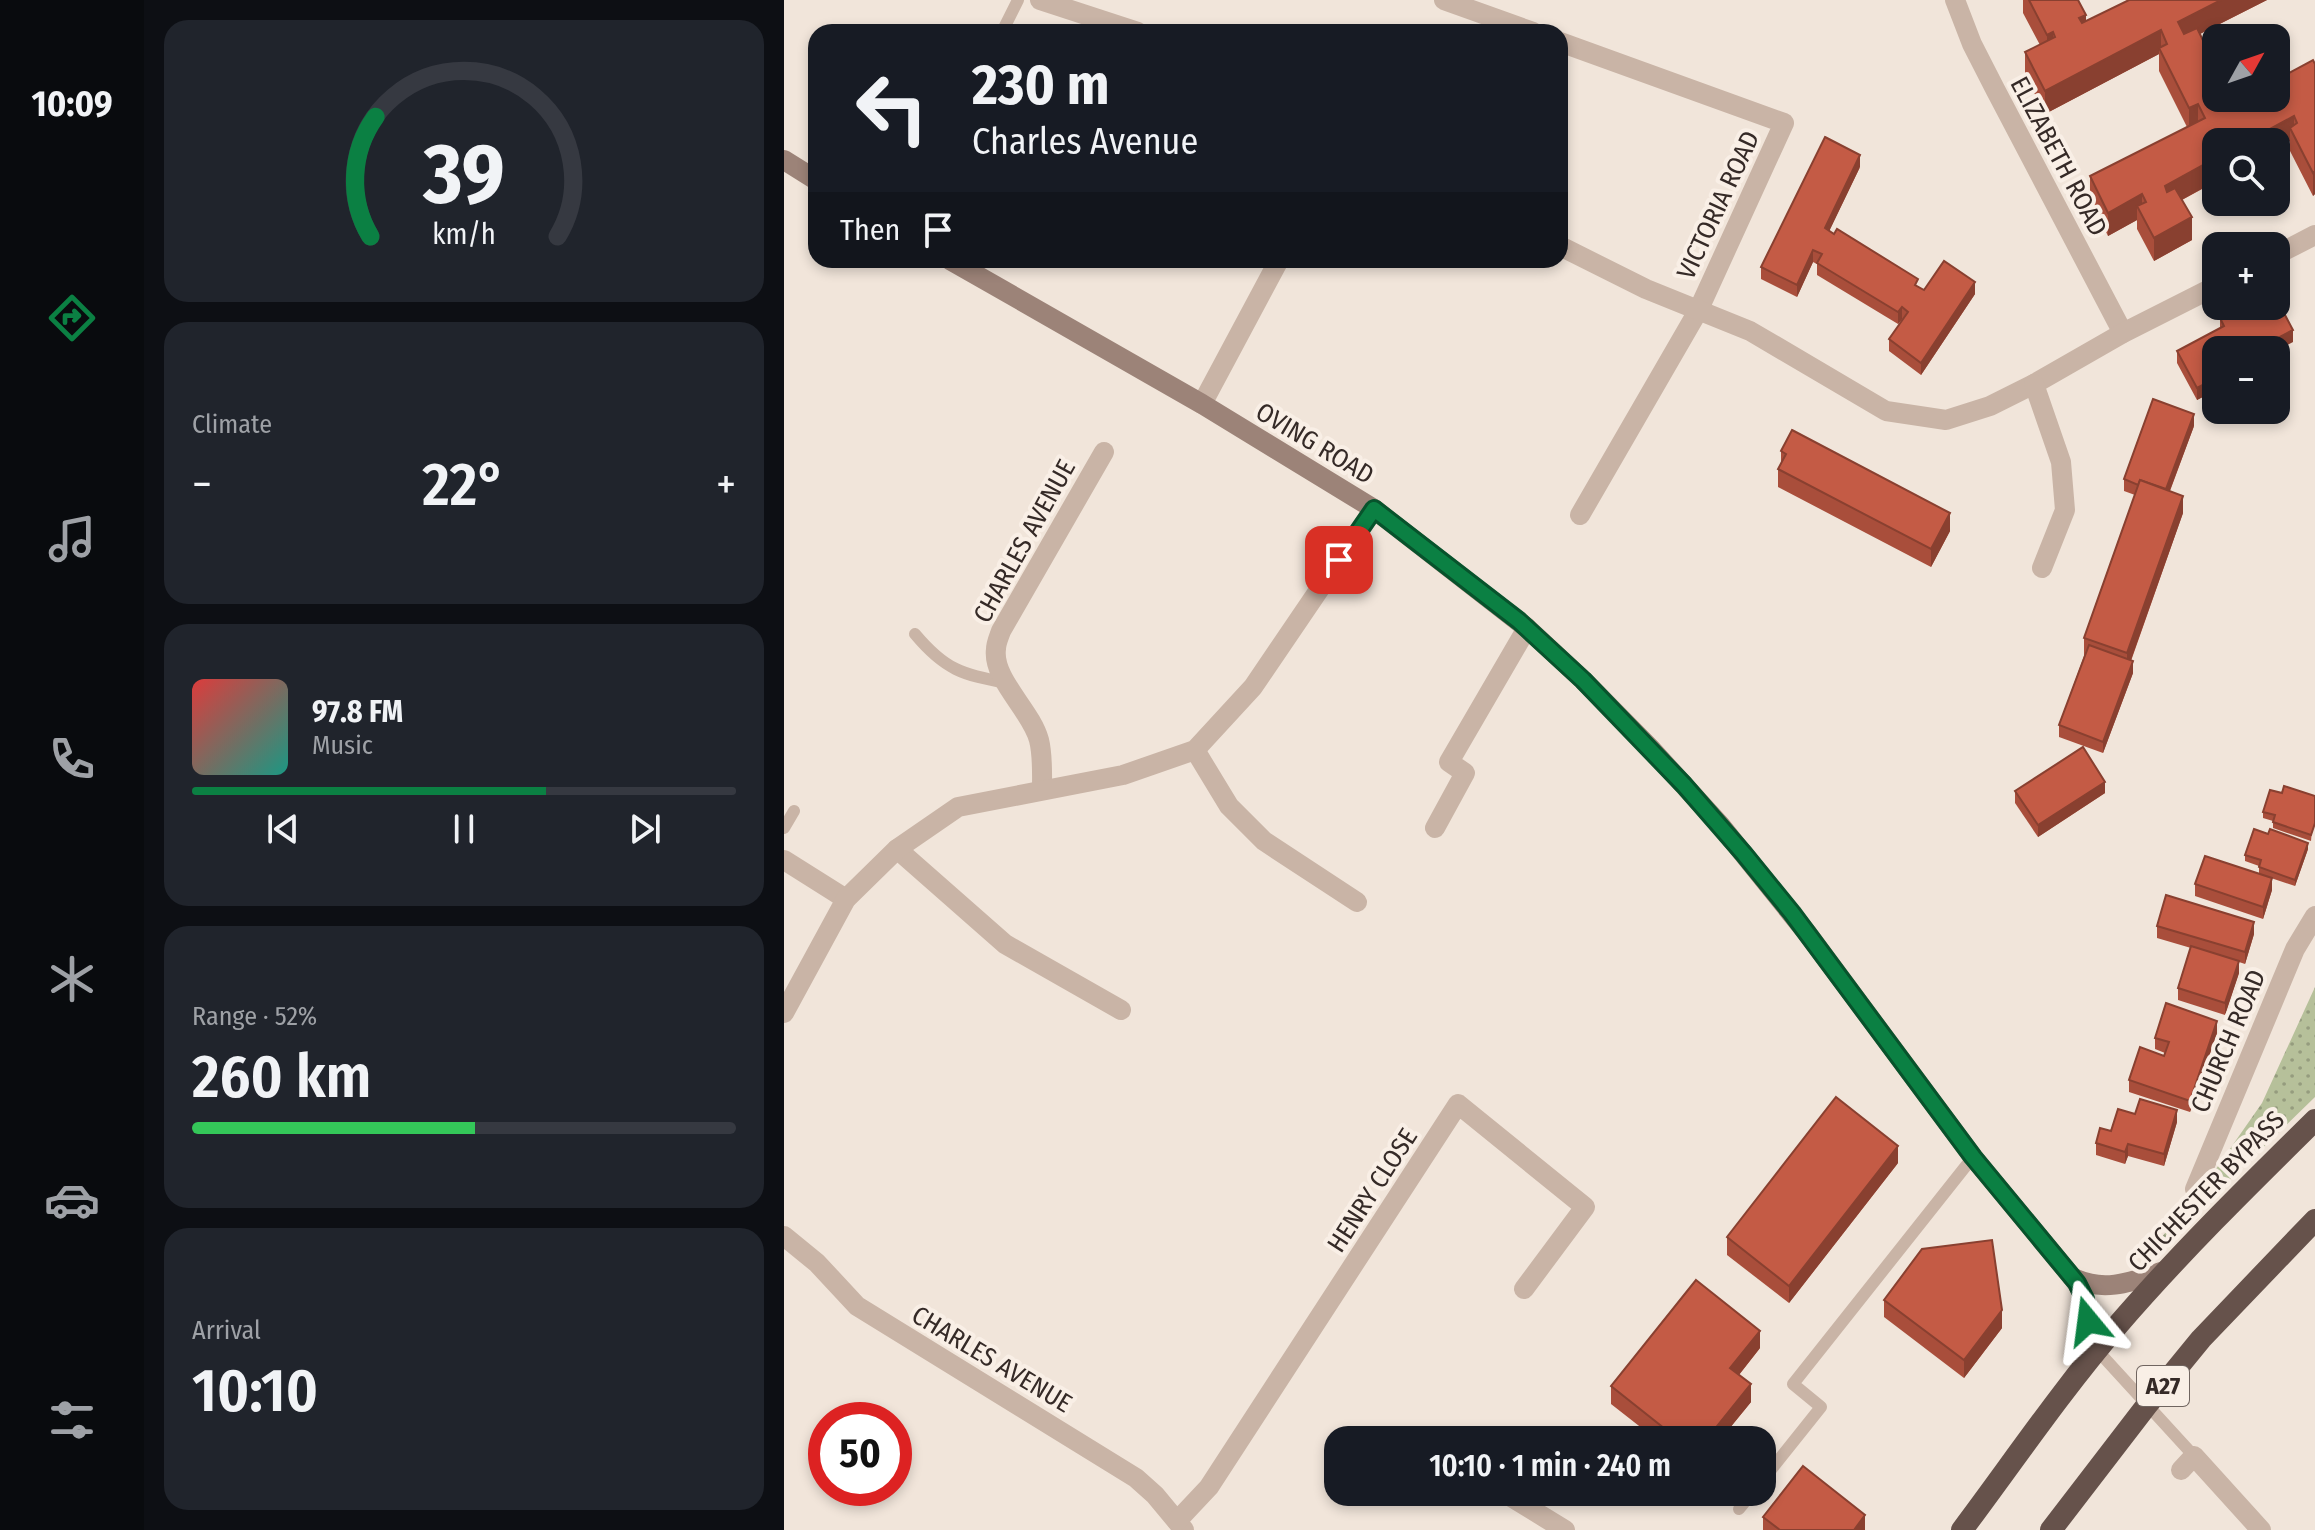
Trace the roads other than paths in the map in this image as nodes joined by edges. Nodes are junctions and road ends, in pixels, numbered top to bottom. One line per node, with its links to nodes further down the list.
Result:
1 (1018, 0): 5 (lane)
2 (1040, 0): 6 (street)
3 (1444, 0): 7 (street)
4 (1955, 0): 18 (street, ELIZABETH ROAD)
5 (1006, 24)
6 (1114, 24)
7 (1511, 24)
8 (1568, 45): 17 (street, VICTORIA ROAD)
9 (784, 160): 10 (main road)
10 (808, 175)
11 (2315, 235): 12 (street)
12 (2290, 248)
13 (1568, 250): 17 (street)
14 (964, 268): 20 (main road, OVING ROAD)
15 (1275, 268): 20 (street)
16 (2202, 293): 18 (street)
17 (1698, 311): 19 (street); 23 (street, VICTORIA ROAD)
18 (2123, 333): 19 (street)
19 (2034, 384): 24 (street)
20 (1202, 404): 22 (main road, OVING ROAD)
21 (1104, 452): 27 (street, CHARLES AVENUE)
22 (1374, 509): 25 (main road, OVING ROAD); 28 (street)
23 (1580, 515)
24 (2042, 568)
25 (1527, 628): 32 (street); 41 (main road, OVING ROAD)
26 (915, 634): 27 (lane)
27 (1007, 683): 29 (street, CHARLES AVENUE)
28 (1195, 750): 29 (street); 36 (street)
29 (1042, 790): 33 (street)
30 (794, 811): 31 (lane)
31 (784, 828)
32 (1435, 828)
33 (897, 849): 35 (street); 38 (street)
34 (784, 860): 35 (street)
35 (846, 899): 39 (street)
36 (1357, 902)
37 (2315, 916): 42 (street, CHURCH ROAD)
38 (1121, 1010)
39 (784, 1013)
40 (2315, 1120): 45 (highway, CHICHESTER BYPASS)
41 (1973, 1157): 46 (main road, OVING ROAD); 51 (lane)
42 (2195, 1189)
43 (2315, 1220): 50 (highway, A27)
44 (784, 1236): 56 (street, CHARLES AVENUE)
45 (2167, 1270): 46 (main road); 48 (highway, CHICHESTER BYPASS)
46 (2072, 1277): 49 (main road, OVING ROAD)
47 (1524, 1289): 56 (street, HENRY CLOSE)
48 (2097, 1350): 49 (highway, CHICHESTER BYPASS); 50 (lane)
49 (2081, 1371): 58 (highway, CHICHESTER BYPASS)
50 (2147, 1405): 52 (lane); 59 (highway, A27)
51 (1776, 1463)
52 (2187, 1463): 60 (street)
53 (1523, 1506): 57 (street)
54 (1741, 1506): 55 (lane)
55 (1739, 1509)
56 (1181, 1526)
57 (1552, 1526)
58 (1962, 1530)
59 (2051, 1530)
60 (2261, 1530)

